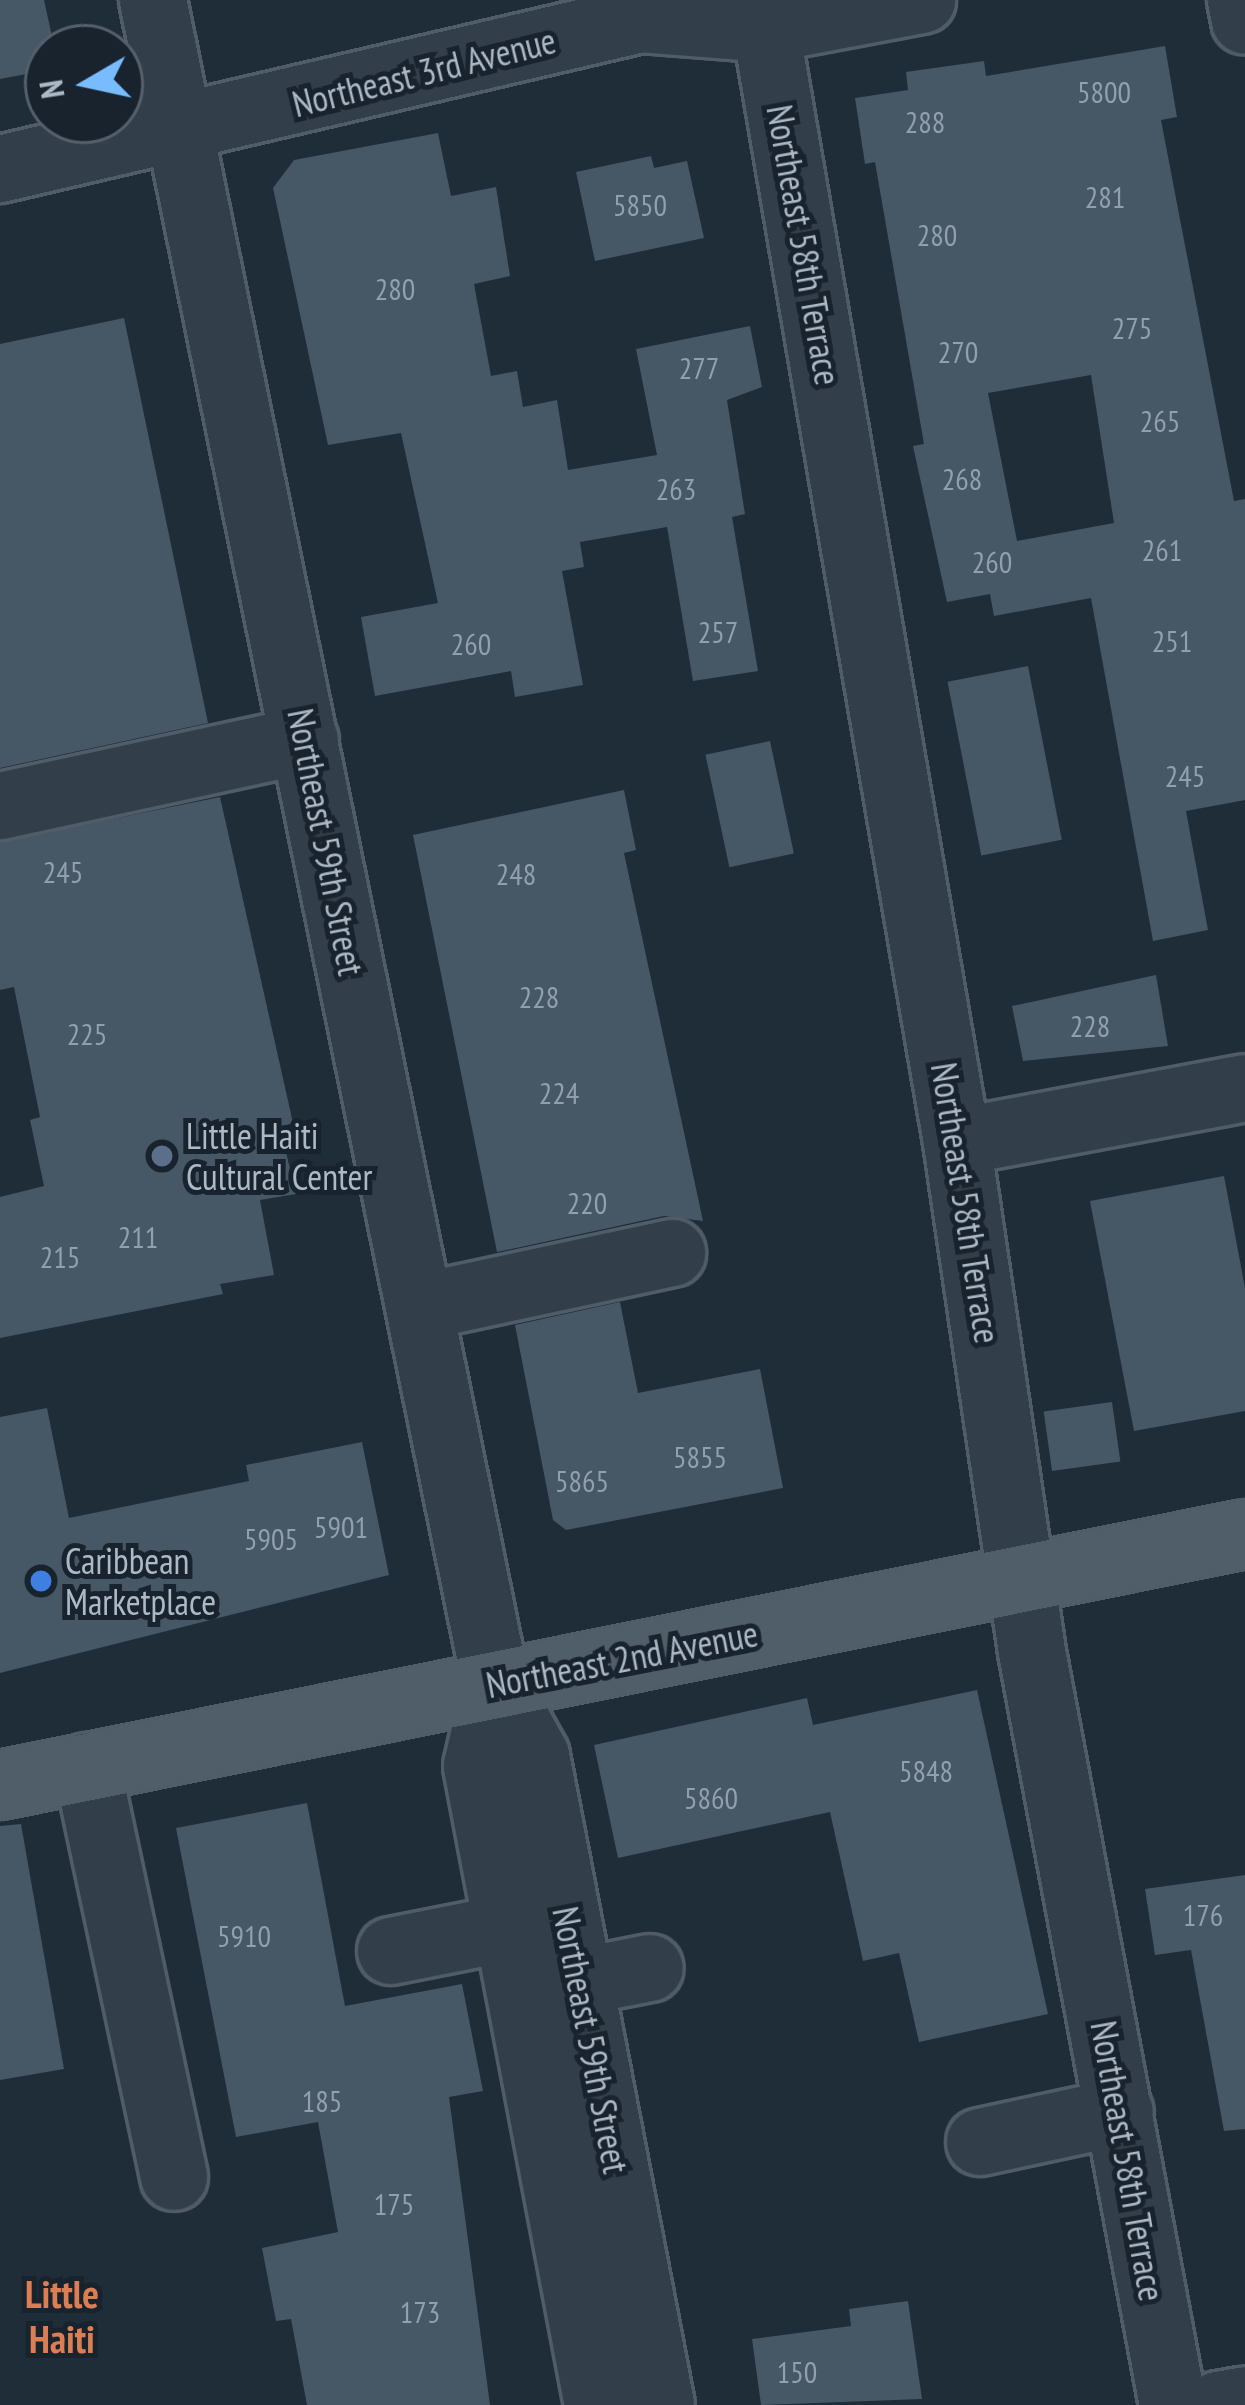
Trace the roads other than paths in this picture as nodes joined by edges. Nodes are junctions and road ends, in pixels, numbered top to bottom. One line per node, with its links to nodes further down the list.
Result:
1 (153, 0): 6 (street, Northeast 59th Street)
2 (922, 0): 4 (street, Northeast 3rd Avenue)
3 (1241, 0): 5 (street)
4 (764, 15): 6 (street, Northeast 3rd Avenue); 11 (street, Northeast 58th Terrace)
5 (1245, 21)
6 (181, 131): 7 (street, Northeast 3rd Avenue); 8 (street, Northeast 59th Street)
7 (0, 169)
8 (305, 740): 9 (street); 13 (street, Northeast 59th Street)
9 (0, 806)
10 (1245, 1088): 11 (street)
11 (957, 1142): 15 (street, Northeast 58th Terrace)
12 (673, 1253): 13 (street)
13 (420, 1307): 16 (street, Northeast 59th Street)
14 (1245, 1534): 15 (main road, Northeast 2nd Avenue)
15 (1023, 1580): 16 (main road, Northeast 2nd Avenue); 23 (street, Northeast 58th Terrace)
16 (496, 1684): 17 (main road, Northeast 2nd Avenue); 19 (street, Northeast 59th Street); 22 (street, Northeast 59th Street)
17 (87, 1767): 18 (main road, Northeast 2nd Avenue); 25 (street)
18 (0, 1785)
19 (508, 1928): 20 (street); 27 (street, Northeast 59th Street)
20 (392, 1951)
21 (650, 1968): 22 (street)
22 (579, 1982): 28 (street, Northeast 59th Street)
23 (1120, 2112): 24 (street); 29 (street, Northeast 58th Terrace)
24 (980, 2142)
25 (174, 2177)
26 (1245, 2400): 30 (street)
27 (598, 2405)
28 (662, 2405)
29 (1173, 2405)
30 (1218, 2405)

